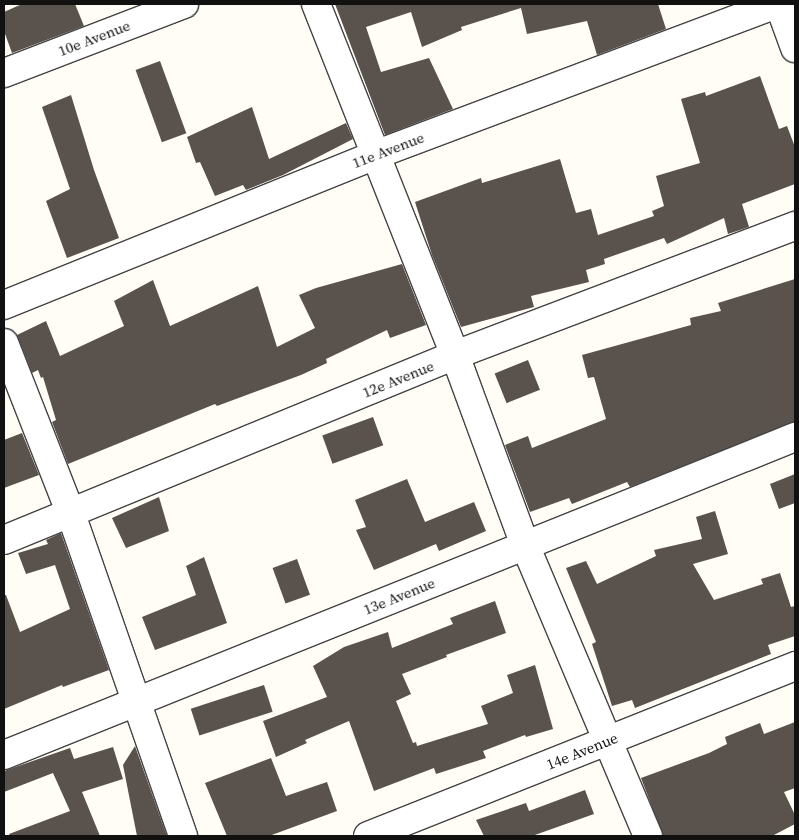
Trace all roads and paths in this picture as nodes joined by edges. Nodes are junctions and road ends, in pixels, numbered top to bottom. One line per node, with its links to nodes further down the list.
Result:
1 (184, 4): 5 (street, 10e Avenue)
2 (316, 4): 6 (street)
3 (777, 4): 4 (street); 6 (street, 11e Avenue)
4 (795, 48)
5 (4, 73)
6 (375, 155): 8 (street, 11e Avenue); 10 (street)
7 (795, 226): 10 (street, 12e Avenue)
8 (4, 305)
9 (4, 343): 12 (street)
10 (455, 355): 12 (street, 12e Avenue); 14 (street)
11 (795, 437): 14 (street, 13e Avenue)
12 (71, 514): 13 (street, 12e Avenue); 16 (street)
13 (4, 540)
14 (525, 545): 16 (street, 13e Avenue); 17 (street)
15 (795, 666): 17 (street, 14e Avenue)
16 (137, 700): 18 (street, 13e Avenue); 19 (street)
17 (609, 740): 20 (street, 14e Avenue); 21 (street)
18 (4, 755)
19 (183, 836)
20 (368, 836)
21 (648, 836)

